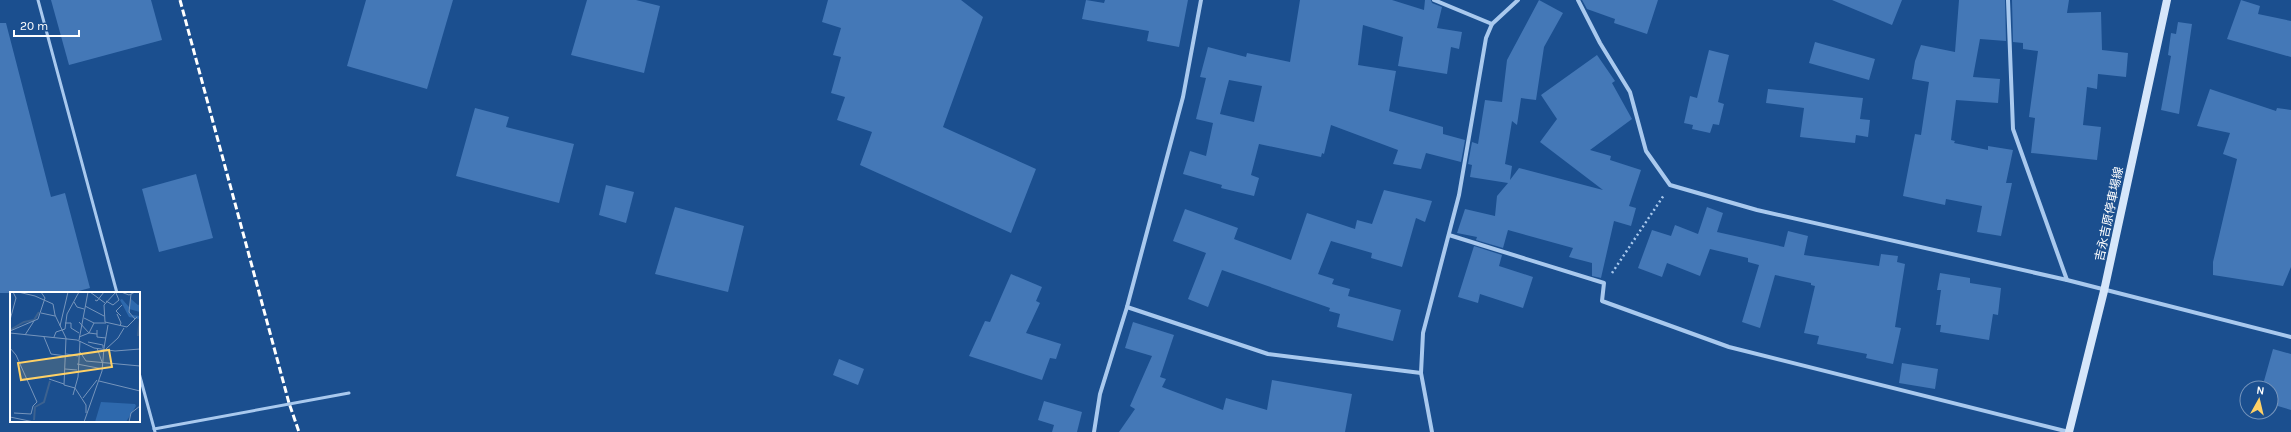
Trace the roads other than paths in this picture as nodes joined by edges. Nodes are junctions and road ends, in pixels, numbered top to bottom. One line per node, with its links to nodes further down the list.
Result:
1 (38, 0): 12 (lane)
2 (1201, 0): 13 (street)
3 (1434, 0): 8 (street)
4 (1518, 0): 8 (street)
5 (1578, 0): 10 (street)
6 (2008, 0): 10 (street)
7 (2167, 0): 11 (main road, 吉永吉原停車場線)
8 (1492, 24): 9 (street)
9 (1449, 236): 15 (street); 21 (street)
10 (2067, 280): 11 (street)
11 (2104, 291): 14 (street); 21 (main road, 吉永吉原停車場線)
12 (117, 292)
13 (1127, 307): 15 (street); 19 (street)
14 (2291, 337)
15 (1420, 374): 20 (street)
16 (140, 377): 18 (lane)
17 (349, 392): 18 (lane)
18 (155, 430)
19 (1094, 432)
20 (1432, 432)
21 (2069, 432)

